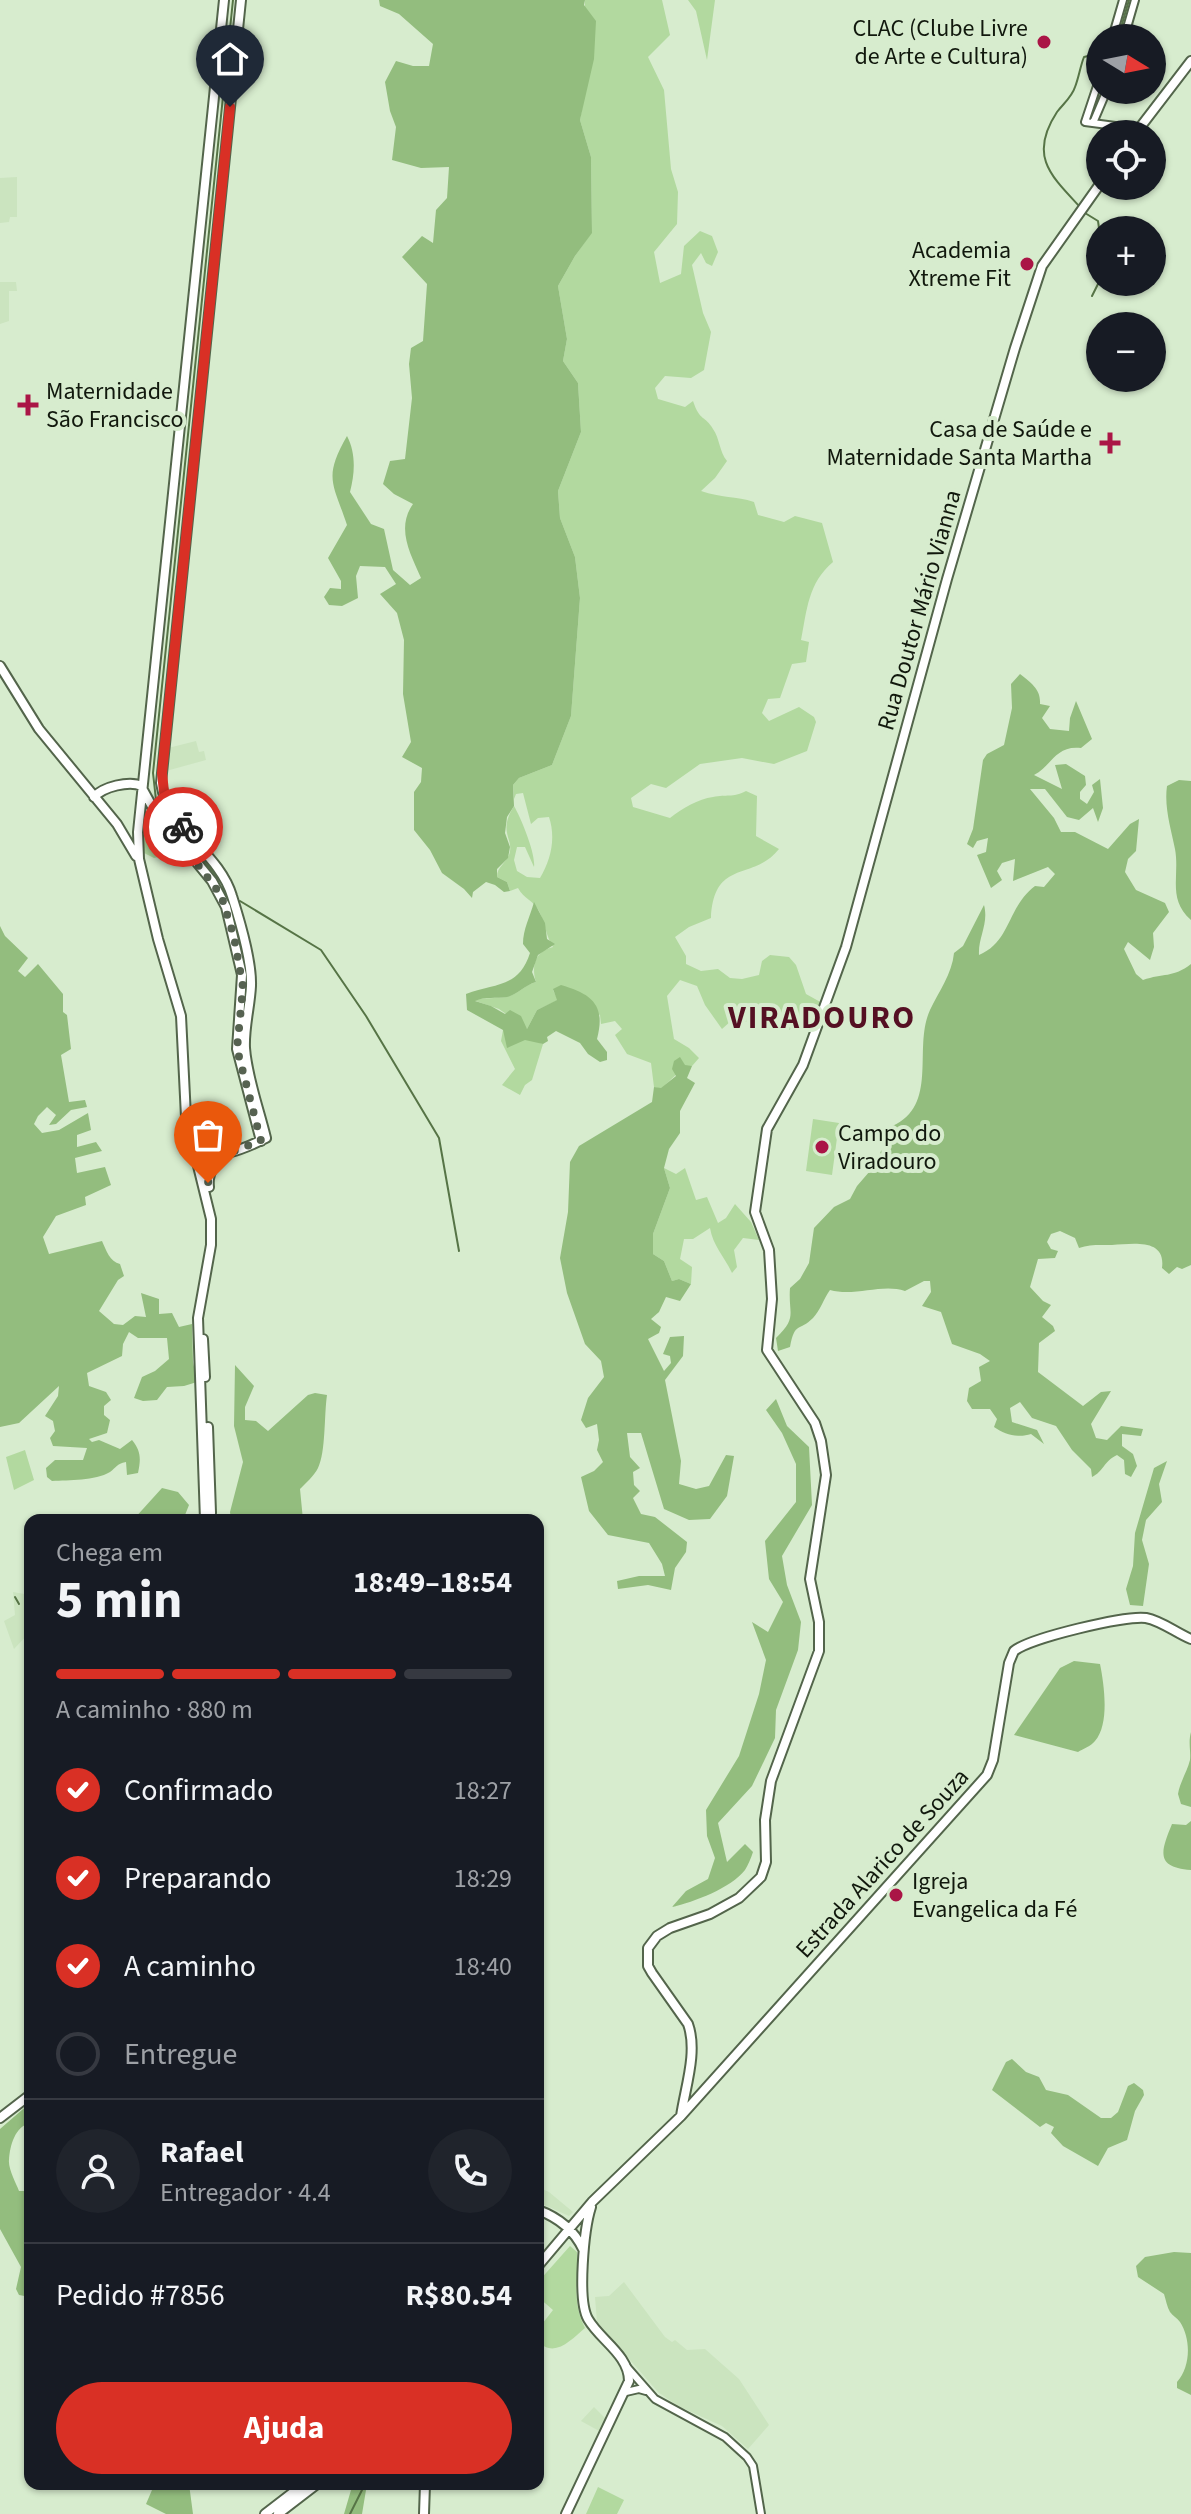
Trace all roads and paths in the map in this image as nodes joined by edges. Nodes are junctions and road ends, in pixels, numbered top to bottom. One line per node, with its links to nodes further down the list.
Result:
1 (224, 0): 11 (main road)
2 (241, 0): 15 (main road)
3 (1123, 0): 5 (street)
4 (1135, 0): 6 (street)
5 (1116, 24)
6 (1128, 24)
7 (1191, 61): 8 (main road)
8 (1146, 120)
9 (1089, 200): 25 (main road, Rua Doutor Mário Vianna)
10 (0, 666): 12 (main road)
11 (142, 786): 12 (main road); 13 (main road); 14 (main road)
12 (94, 797): 17 (main road)
13 (154, 810): 14 (main road); 16 (main road)
14 (139, 817): 17 (main road)
15 (186, 831): 16 (main road); 18 (main road)
16 (189, 853): 18 (main road)
17 (142, 871): 19 (main road)
18 (263, 1139): 20 (main road)
19 (192, 1141): 20 (main road); 21 (main road)
20 (229, 1152): 22 (main road)
21 (208, 1514)
22 (208, 1514)
23 (1191, 1639): 25 (main road, Estrada Alarico de Souza)
24 (24, 2100): 26 (main road)
25 (681, 2116): 27 (main road, Estrada Alarico de Souza)
26 (0, 2118)
27 (592, 2202): 30 (main road, Estrada Alarico de Souza); 32 (main road)
28 (544, 2212): 29 (main road)
29 (555, 2216): 30 (main road); 31 (main road)
30 (578, 2220): 31 (main road, Estrada Alarico de Souza)
31 (570, 2231): 32 (main road); 33 (main road, Estrada Alarico de Souza)
32 (584, 2250): 34 (main road)
33 (544, 2259)
34 (627, 2367): 35 (main road); 36 (street)
35 (626, 2392): 36 (street); 43 (main road)
36 (649, 2393): 44 (street)
37 (296, 2490): 40 (main road)
38 (309, 2490): 41 (main road)
39 (425, 2490): 42 (main road)
40 (265, 2514)
41 (278, 2514)
42 (424, 2514)
43 (566, 2514)
44 (761, 2514)

